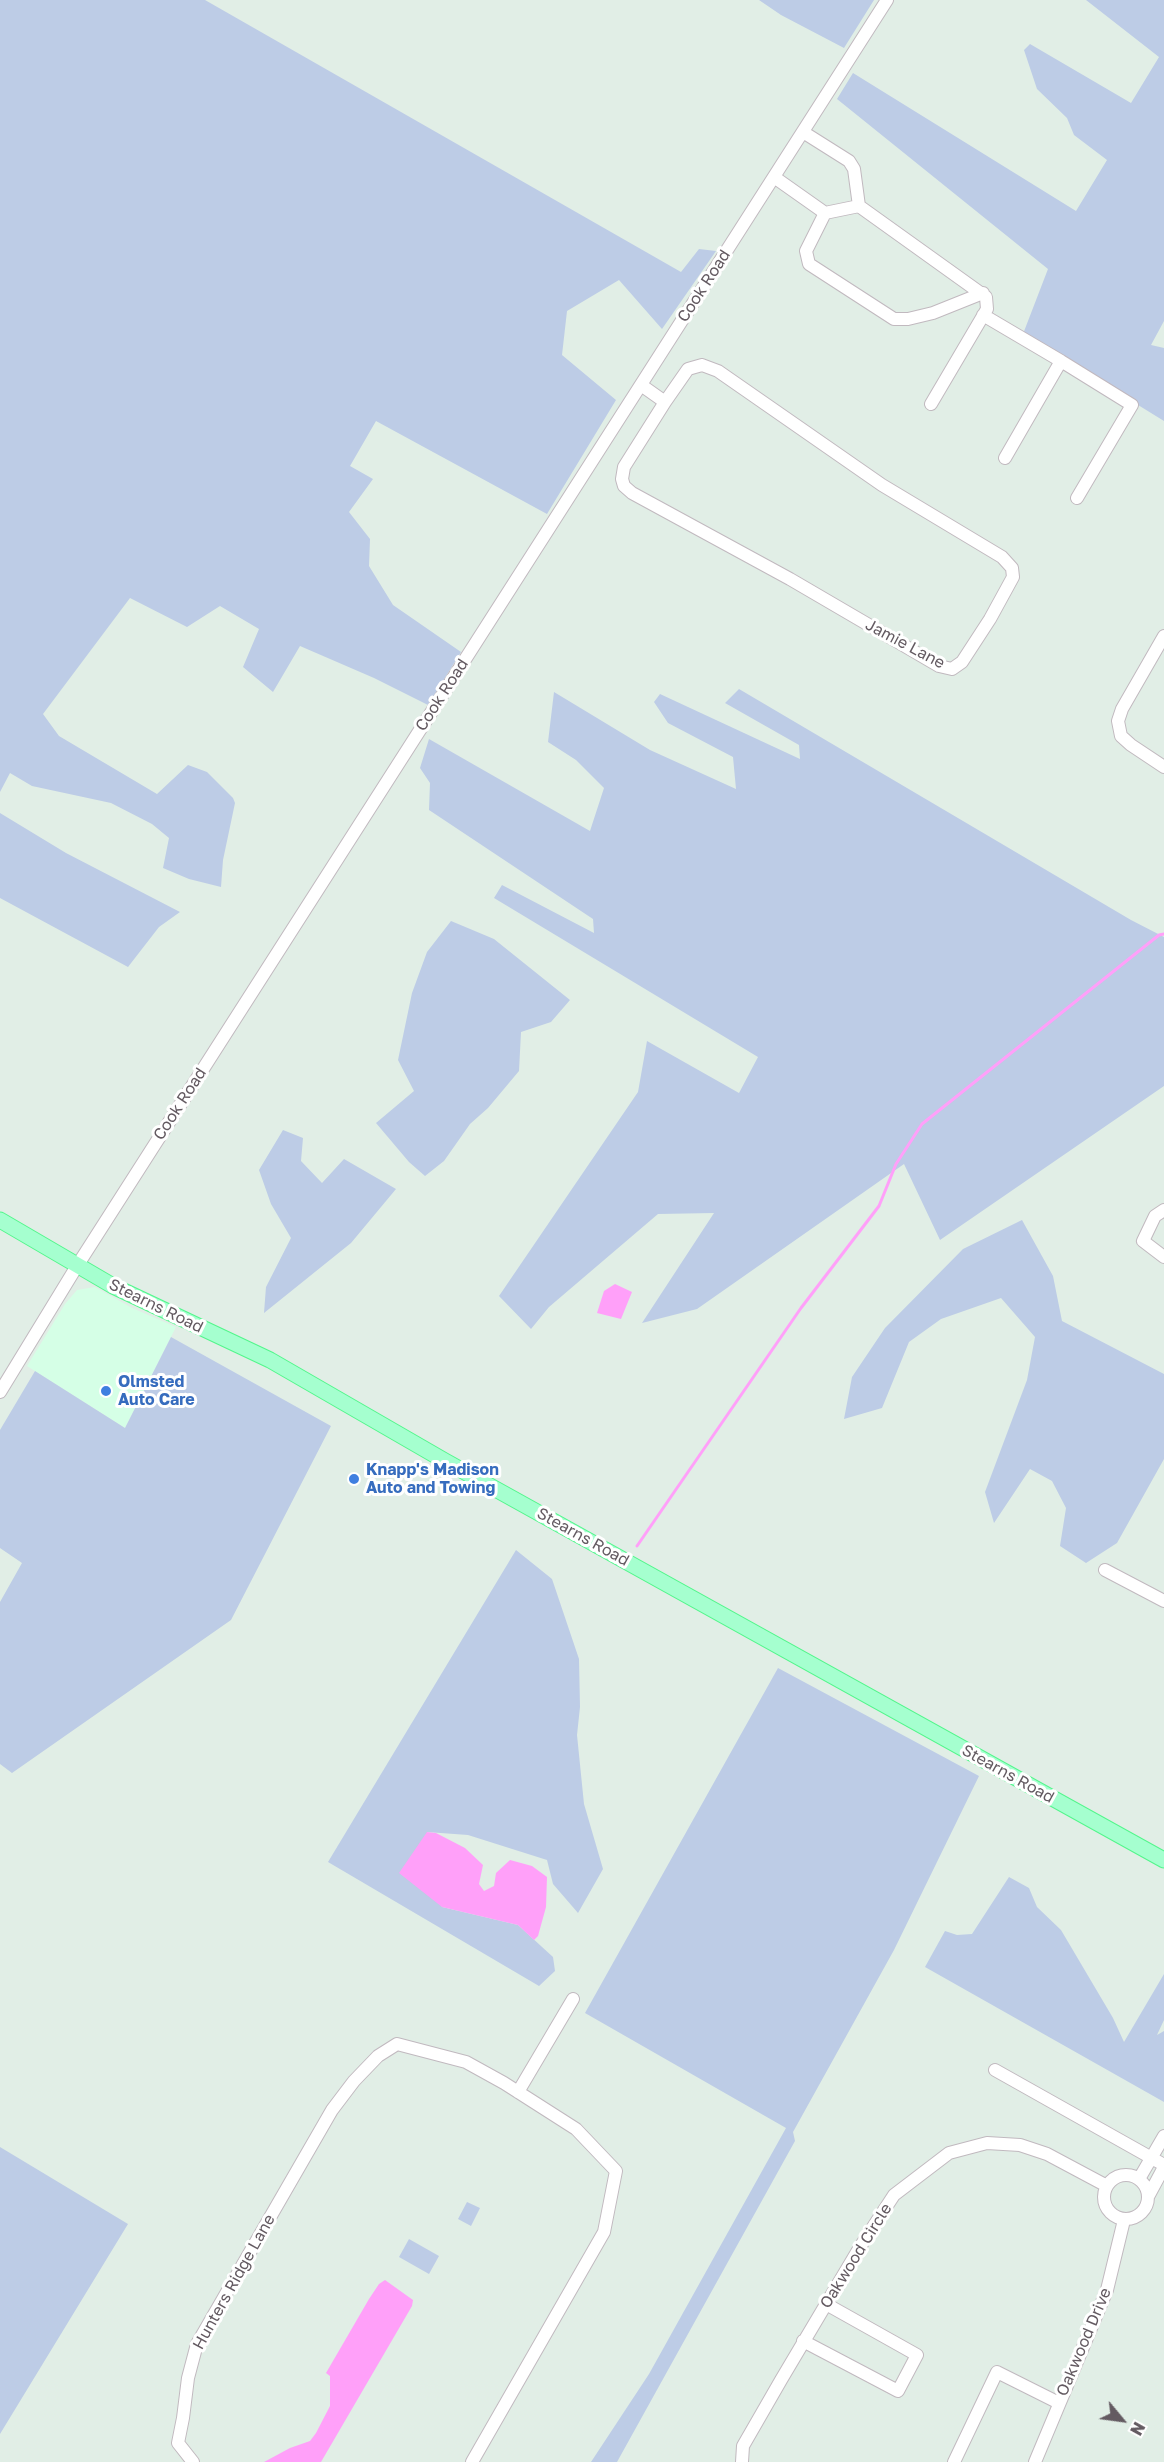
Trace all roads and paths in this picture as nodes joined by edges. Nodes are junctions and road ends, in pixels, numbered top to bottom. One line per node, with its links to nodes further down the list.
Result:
1 (887, 0): 2 (street, Cook Road)
2 (802, 132): 3 (street, Cook Road); 4 (street)
3 (774, 177): 5 (street); 9 (street, Cook Road)
4 (859, 206): 5 (street); 6 (street)
5 (825, 213): 6 (street)
6 (983, 293): 7 (street)
7 (983, 315): 8 (street); 11 (street)
8 (1061, 361): 12 (street); 13 (street)
9 (641, 385): 10 (street); 19 (street, Cook Road)
10 (665, 402): 10 (street, Jamie Lane)
11 (930, 404)
12 (1005, 458)
13 (1077, 498)
14 (1164, 636): 15 (street)
15 (1164, 767)
16 (1164, 1210): 18 (street)
17 (0, 1220): 19 (main road, Stearns Road)
18 (1164, 1257)
19 (76, 1266): 20 (street, Cook Road); 23 (main road, Stearns Road)
20 (0, 1392)
21 (1105, 1570): 22 (street)
22 (1164, 1601)
23 (1164, 1860)
24 (573, 1999): 26 (street)
25 (995, 2070): 28 (street)
26 (518, 2092): 37 (street, Hunters Ridge Lane); 38 (street, Hunters Ridge Lane)
27 (1164, 2136): 28 (street)
28 (1151, 2157): 29 (street); 30 (street)
29 (1164, 2166): 32 (street)
30 (1139, 2179): 31 (street); 32 (street)
31 (1107, 2186): 33 (street); 34 (street, Oakwood Circle)
32 (1149, 2195): 33 (street)
33 (1124, 2220): 36 (street, Oakwood Drive)
34 (826, 2304): 35 (street, Oakwood Circle); 35 (street)
35 (803, 2341): 39 (street, Oakwood Circle)
36 (1059, 2403): 40 (street); 41 (street, Oakwood Drive)
37 (193, 2462)
38 (472, 2462)
39 (742, 2462)
40 (954, 2462)
41 (1035, 2462)

